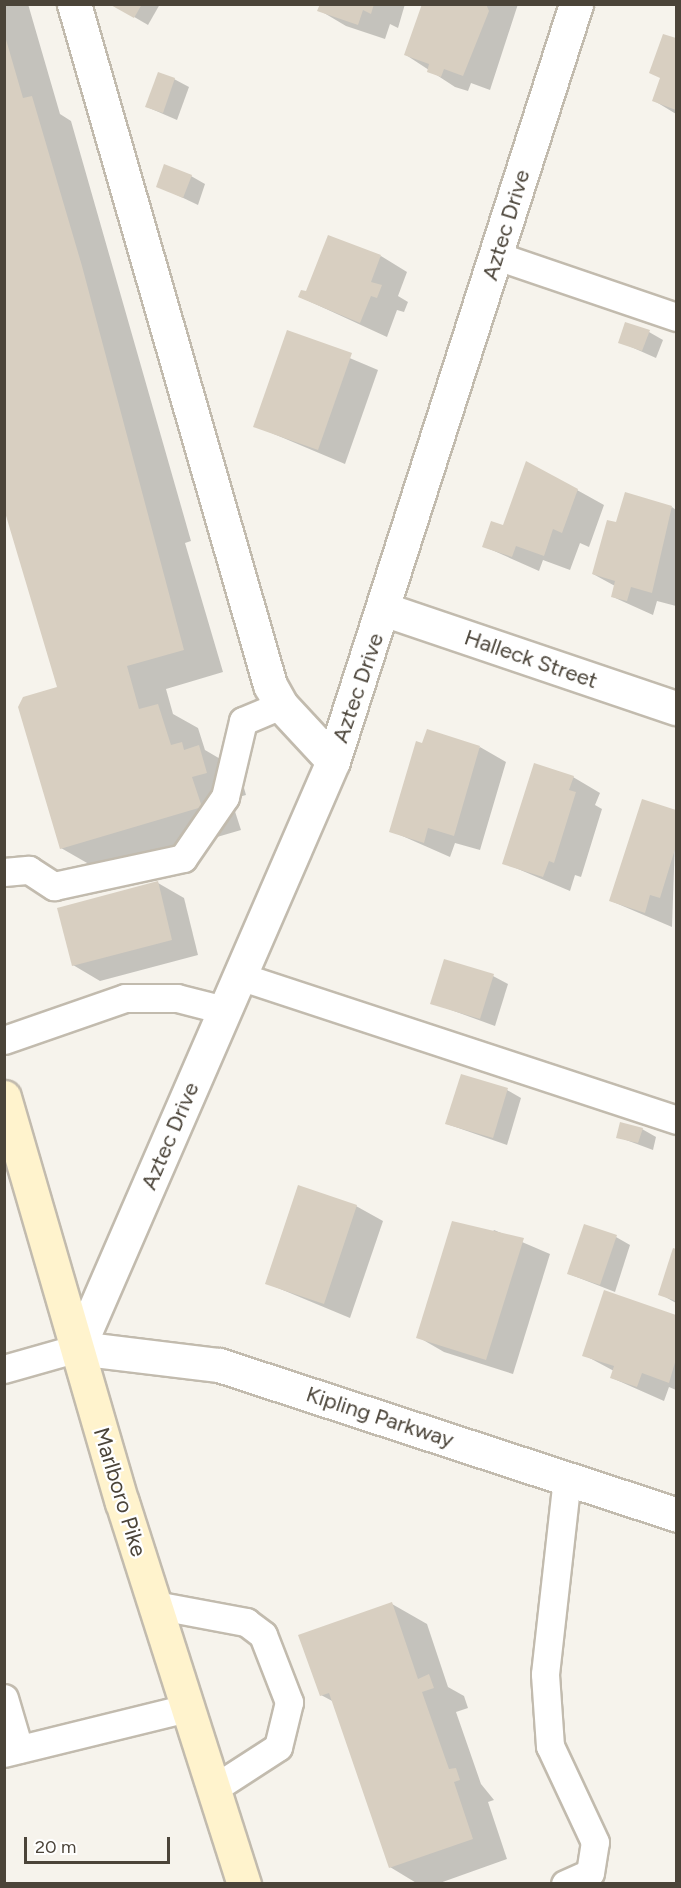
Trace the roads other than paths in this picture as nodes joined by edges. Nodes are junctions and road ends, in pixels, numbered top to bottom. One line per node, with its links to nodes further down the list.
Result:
1 (74, 4): 6 (street)
2 (576, 4): 3 (street, Aztec Drive)
3 (497, 256): 4 (lane); 5 (street, Aztec Drive)
4 (676, 316)
5 (386, 610): 7 (street, Halleck Street); 8 (street, Aztec Drive)
6 (281, 705): 8 (street); 9 (lane)
7 (676, 708)
8 (333, 761): 10 (street, Aztec Drive)
9 (4, 872)
10 (239, 976): 11 (street, Aztec Drive); 14 (lane)
11 (224, 1010): 12 (lane); 15 (street, Aztec Drive)
12 (4, 1041)
13 (4, 1097): 15 (main road, Marlboro Pike)
14 (676, 1120)
15 (78, 1348): 16 (lane); 17 (street, Kipling Parkway); 19 (main road, Marlboro Pike)
16 (4, 1369)
17 (567, 1478): 18 (street, Kipling Parkway); 25 (lane)
18 (676, 1514)
19 (155, 1605): 21 (main road, Marlboro Pike); 23 (lane)
20 (4, 1698): 22 (lane)
21 (187, 1708): 22 (lane); 23 (main road, Marlboro Pike)
22 (12, 1751)
23 (213, 1789): 24 (main road, Marlboro Pike)
24 (244, 1884)
25 (564, 1884)

